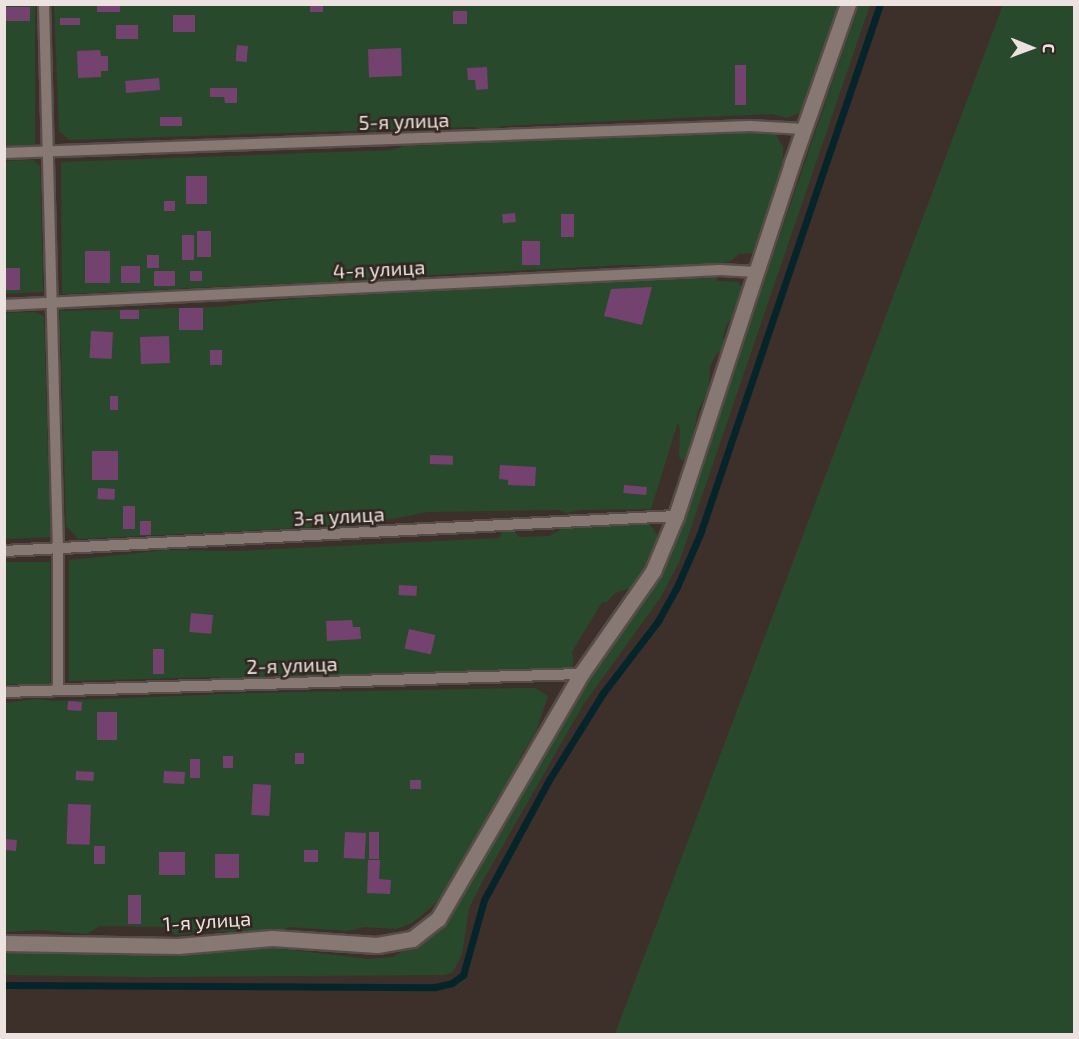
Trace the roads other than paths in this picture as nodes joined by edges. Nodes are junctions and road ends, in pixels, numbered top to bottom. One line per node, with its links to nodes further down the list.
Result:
1 (44, 4): 5 (lane)
2 (848, 4): 3 (street)
3 (804, 129): 5 (lane, 5-я улица); 6 (street)
4 (4, 153): 5 (lane, 5-я улица)
5 (46, 153): 7 (lane)
6 (756, 272): 7 (lane, 4-я улица); 9 (street)
7 (52, 303): 8 (lane, 4-я улица); 10 (lane)
8 (4, 305)
9 (676, 516): 10 (lane, 3-я улица); 12 (street)
10 (58, 548): 11 (lane, 3-я улица); 13 (lane)
11 (4, 551)
12 (581, 674): 13 (lane, 2-я улица); 15 (street, 1-я улица)
13 (58, 690): 14 (lane, 2-я улица)
14 (4, 692)
15 (4, 943)

